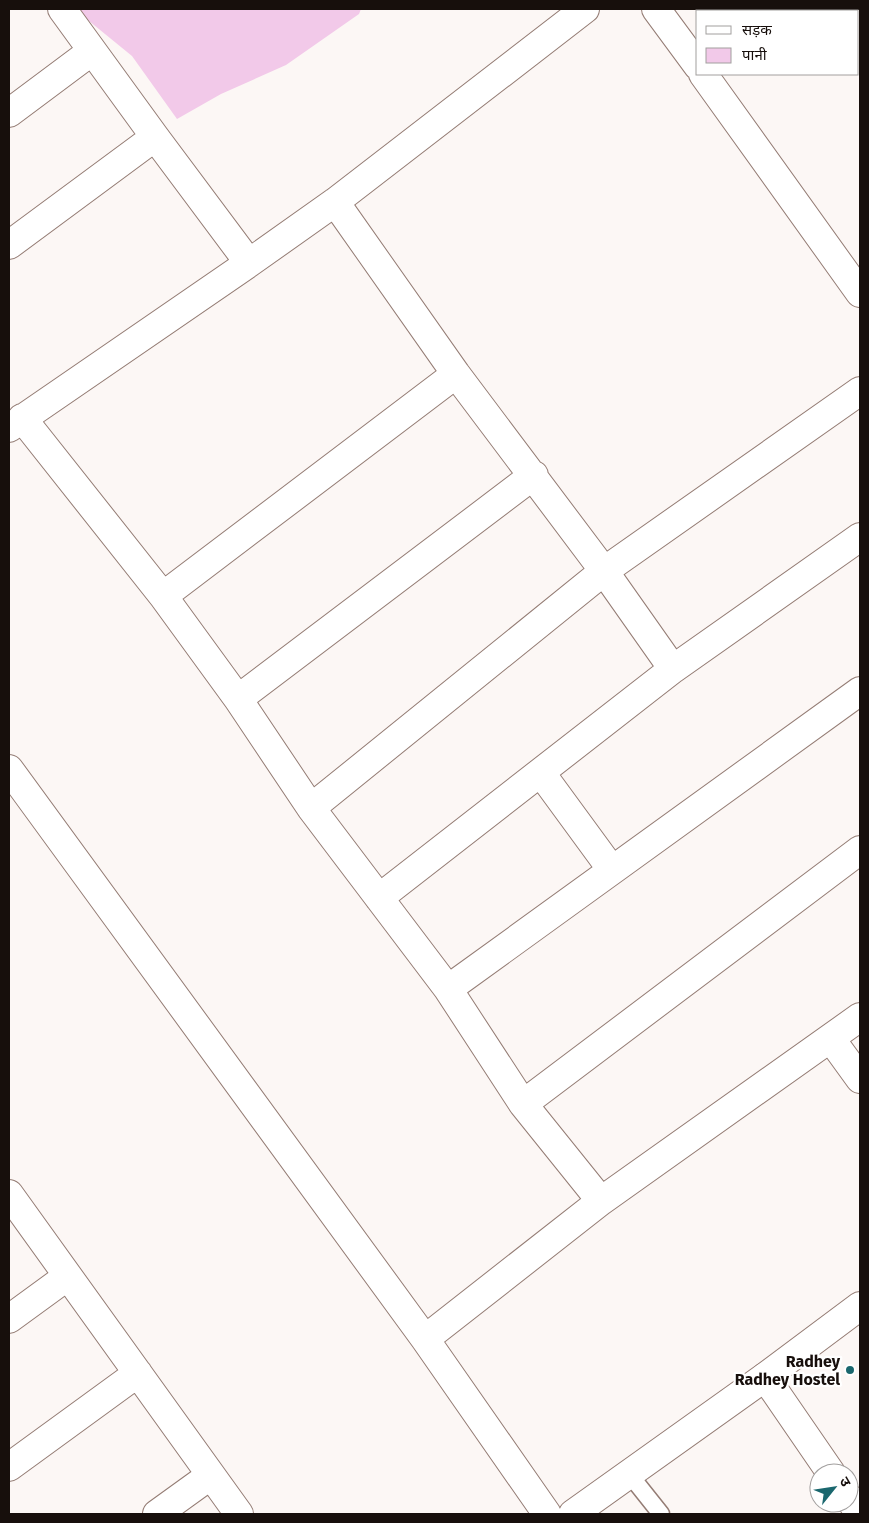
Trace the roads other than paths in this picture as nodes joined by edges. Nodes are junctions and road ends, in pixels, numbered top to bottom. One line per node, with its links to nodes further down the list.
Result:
1 (62, 9): 4 (street)
2 (585, 9): 9 (street)
3 (656, 9): 5 (street)
4 (92, 51): 7 (street); 8 (street)
5 (696, 63)
6 (704, 75): 12 (street)
7 (9, 113)
8 (155, 138): 10 (street); 11 (street)
9 (335, 202): 11 (street); 13 (street)
10 (9, 245)
11 (249, 264): 15 (street)
12 (860, 293)
13 (456, 374): 16 (street); 19 (street)
14 (860, 391): 18 (street)
15 (15, 423): 19 (street)
16 (534, 475): 18 (street); 22 (street)
17 (860, 537): 20 (street)
18 (604, 571): 20 (street); 25 (street)
19 (163, 596): 22 (street)
20 (673, 669): 24 (street)
21 (860, 691): 27 (street)
22 (238, 699): 25 (street)
23 (9, 769): 39 (street)
24 (540, 773): 27 (street); 28 (street)
25 (312, 808): 28 (street)
26 (860, 850): 33 (street)
27 (612, 870): 29 (street)
28 (379, 898): 29 (street)
29 (448, 989): 33 (street)
30 (860, 1017): 31 (street)
31 (831, 1039): 32 (street); 35 (street)
32 (860, 1079)
33 (523, 1104): 35 (street)
34 (9, 1194): 36 (street)
35 (601, 1201): 39 (street)
36 (68, 1276): 38 (street); 40 (street)
37 (860, 1306): 41 (street)
38 (9, 1319)
39 (426, 1339): 48 (street)
40 (138, 1373): 43 (street); 45 (street)
41 (764, 1377): 42 (street); 44 (street)
42 (825, 1463)
43 (9, 1467)
44 (630, 1474): 49 (street); 50 (lane)
45 (211, 1475): 46 (street); 47 (street)
46 (157, 1514)
47 (239, 1514)
48 (547, 1514)
49 (573, 1514)
50 (661, 1514)

